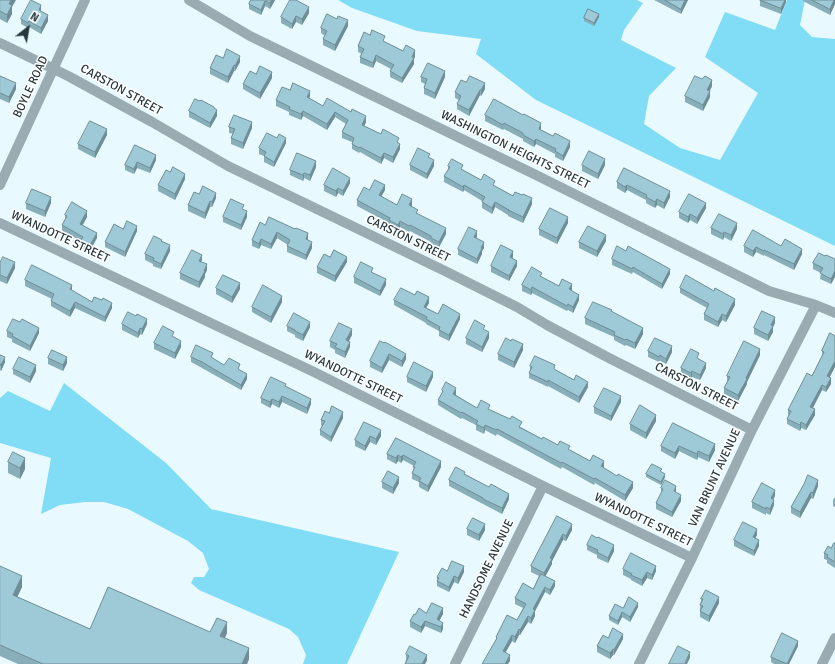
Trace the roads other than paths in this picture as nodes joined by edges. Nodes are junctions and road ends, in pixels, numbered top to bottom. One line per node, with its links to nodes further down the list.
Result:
1 (85, 0): 4 (street, BOYLE ROAD)
2 (189, 0): 7 (street, WASHINGTON HEIGHTS STREET)
3 (0, 43): 4 (street, CARSTON STREET)
4 (54, 69): 5 (street, BOYLE ROAD); 9 (street, CARSTON STREET)
5 (0, 185)
6 (0, 223): 10 (street, WYANDOTTE STREET)
7 (816, 305): 8 (street, WASHINGTON HEIGHTS STREET); 9 (street, VAN BRUNT AVENUE)
8 (835, 313)
9 (752, 430): 11 (street, VAN BRUNT AVENUE)
10 (543, 486): 11 (street, WYANDOTTE STREET); 13 (street, HANDSOME AVENUE)
11 (692, 558): 14 (street, VAN BRUNT AVENUE)
12 (835, 638): 15 (street)
13 (455, 664)
14 (640, 664)
15 (822, 664)

